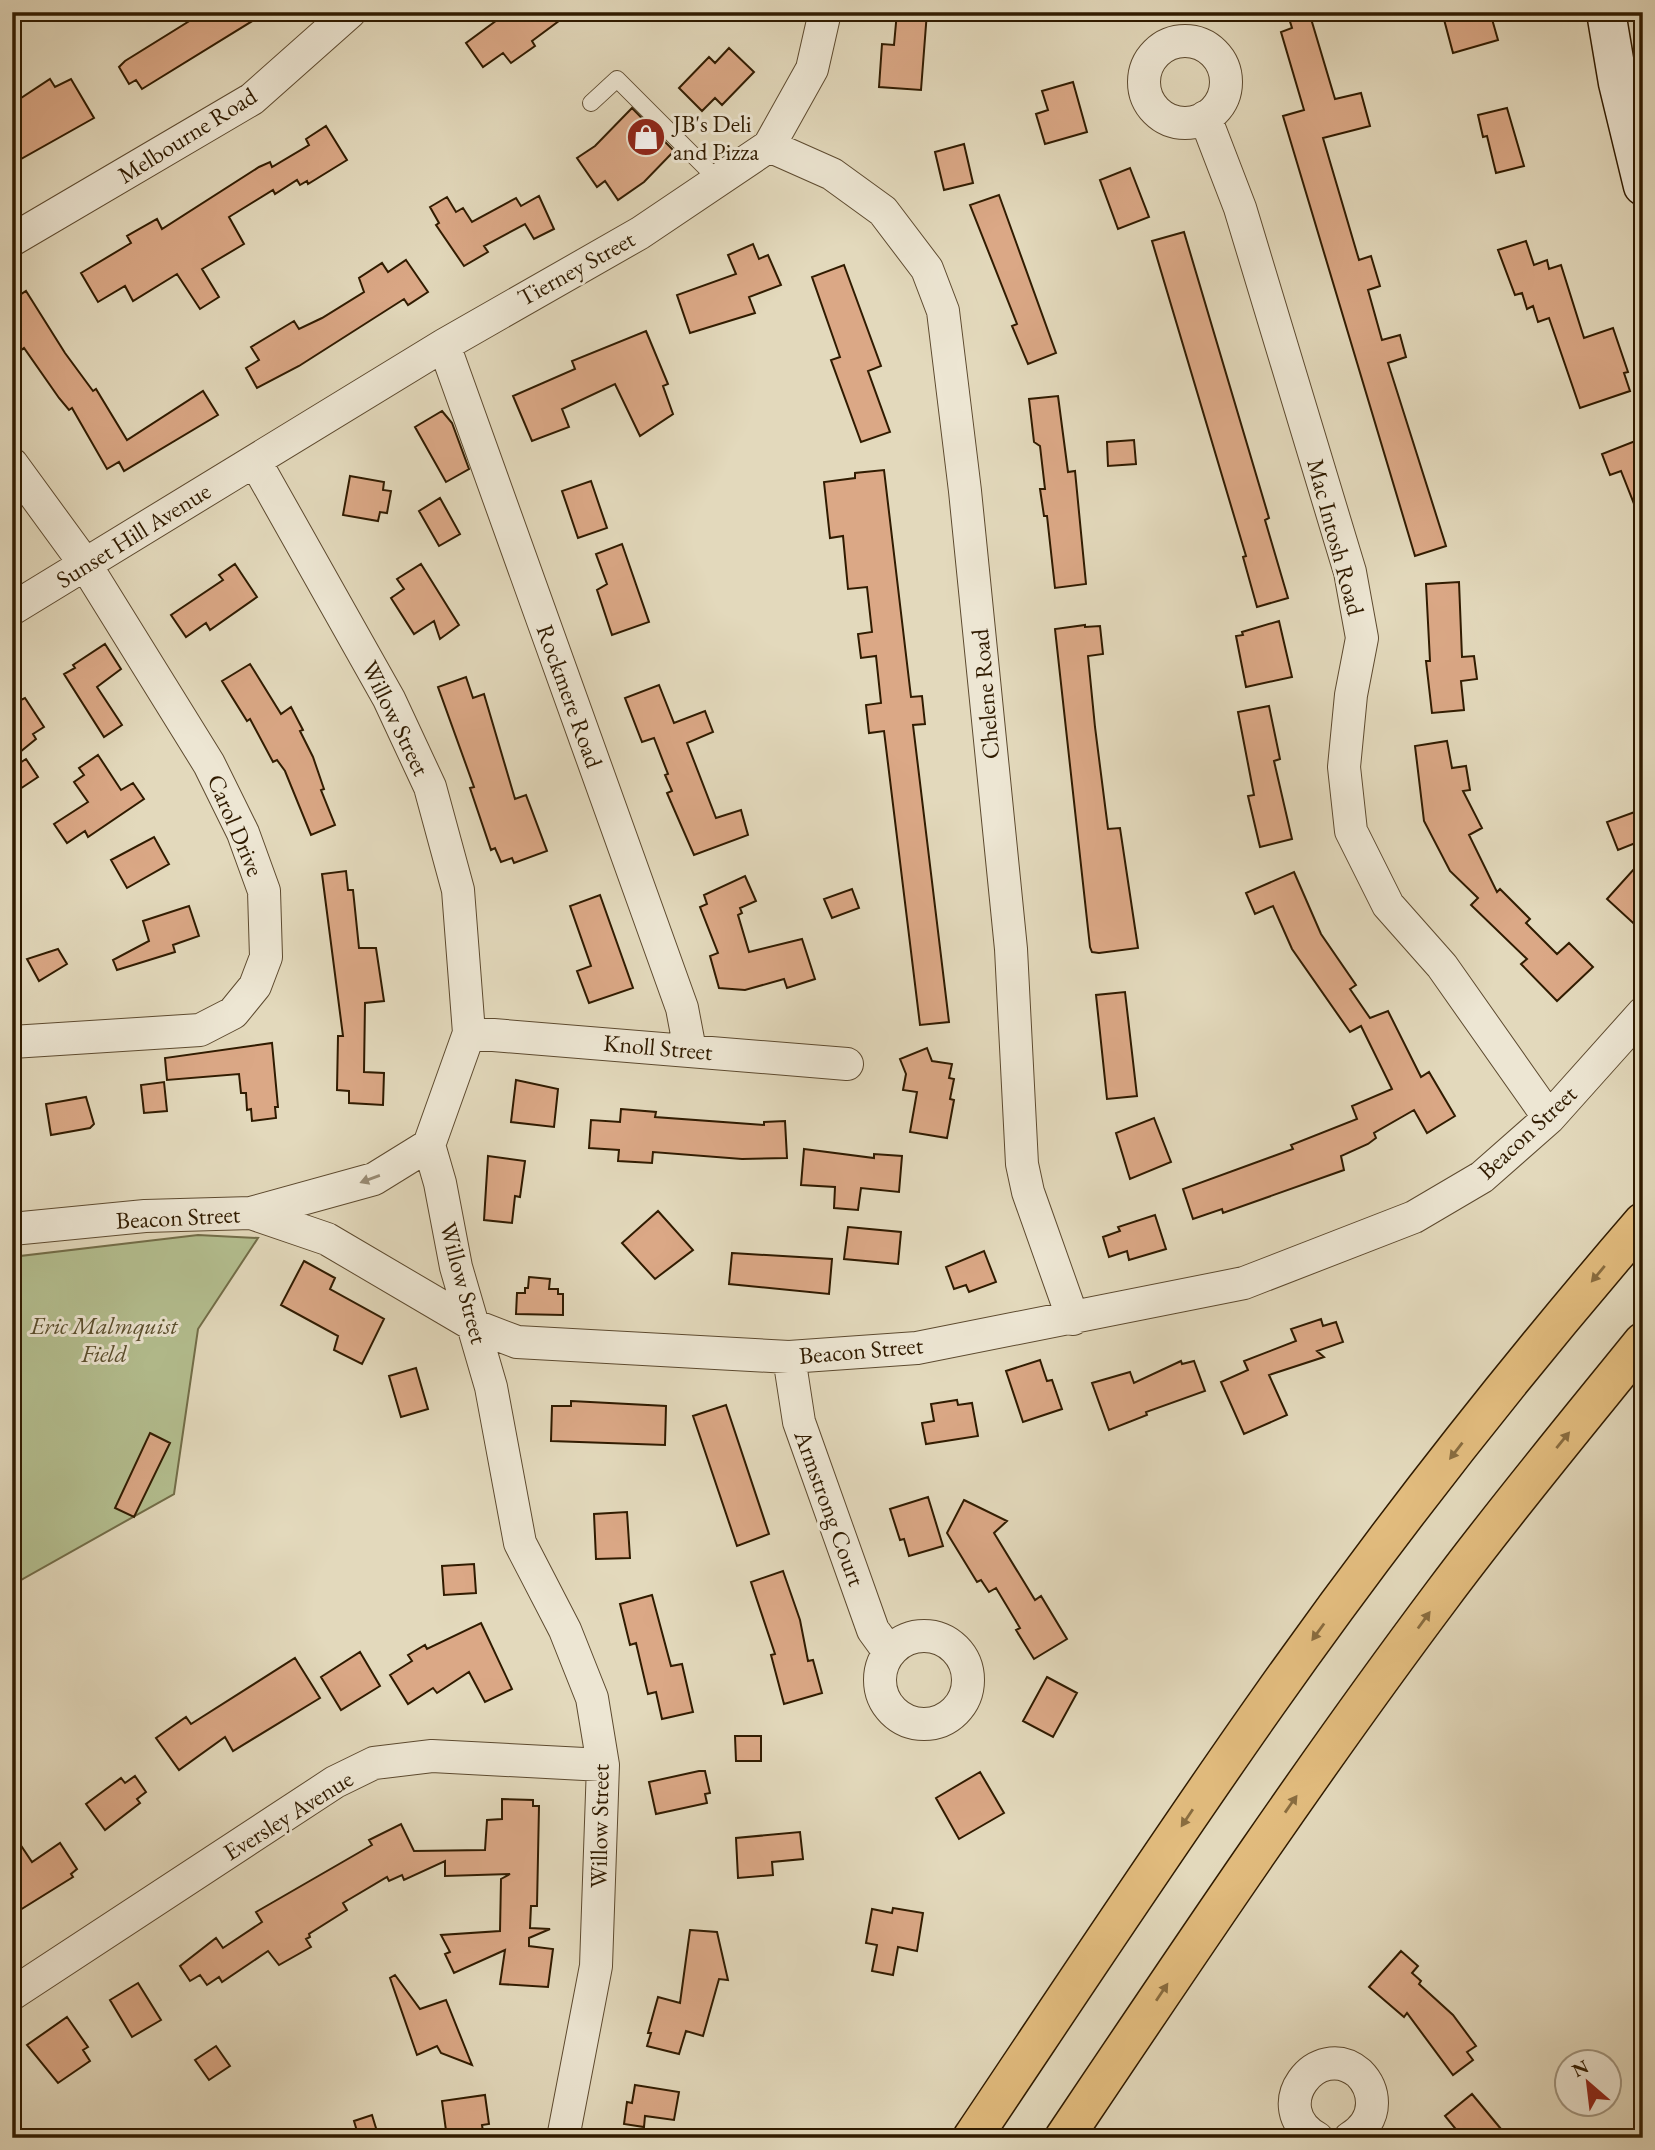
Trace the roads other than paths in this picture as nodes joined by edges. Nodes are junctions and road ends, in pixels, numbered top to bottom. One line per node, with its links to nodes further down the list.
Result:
1 (350, 12): 9 (street, Melbourne Road)
2 (825, 12): 6 (street, Tierney Street)
3 (1606, 12): 8 (main road)
4 (591, 103): 7 (lane)
5 (1205, 117): 20 (street, Mac Intosh Road)
6 (769, 146): 7 (street, Tierney Street); 25 (street, Chelene Road)
7 (719, 181): 10 (street, Tierney Street)
8 (1643, 186)
9 (12, 240)
10 (444, 345): 11 (street, Tierney Street); 18 (street, Rockmere Road)
11 (255, 461): 13 (street, Sunset Hill Avenue); 16 (street, Willow Street)
12 (12, 464): 13 (street, Carol Drive)
13 (85, 564): 14 (street, Sunset Hill Avenue); 17 (street, Carol Drive)
14 (12, 609)
15 (1643, 1013): 20 (street, Beacon Street)
16 (469, 1032): 18 (street, Knoll Street); 21 (street, Willow Street)
17 (12, 1042)
18 (690, 1049): 19 (street, Knoll Street)
19 (847, 1064)
20 (1549, 1118): 25 (street, Beacon Street)
21 (429, 1145): 22 (street, one-way to 22); 26 (street, Willow Street)
22 (251, 1213): 24 (street, Beacon Street); 26 (street, Beacon Street)
23 (1643, 1222): 33 (highway, one-way to 33)
24 (12, 1228)
25 (1073, 1319): 28 (street, Beacon Street)
26 (475, 1326): 28 (street, Beacon Street); 30 (street, Willow Street)
27 (1643, 1342): 32 (highway, one-way to 27)
28 (789, 1357): 29 (street, Armstrong Court)
29 (889, 1652)
30 (603, 1765): 31 (street, Eversley Avenue); 35 (street, Willow Street)
31 (12, 1994)
32 (1124, 2048): 36 (highway); 37 (highway)
33 (975, 2132)
34 (1359, 2135): 38 (street)
35 (563, 2138)
36 (1064, 2138)
37 (1078, 2138)
38 (1317, 2138)

